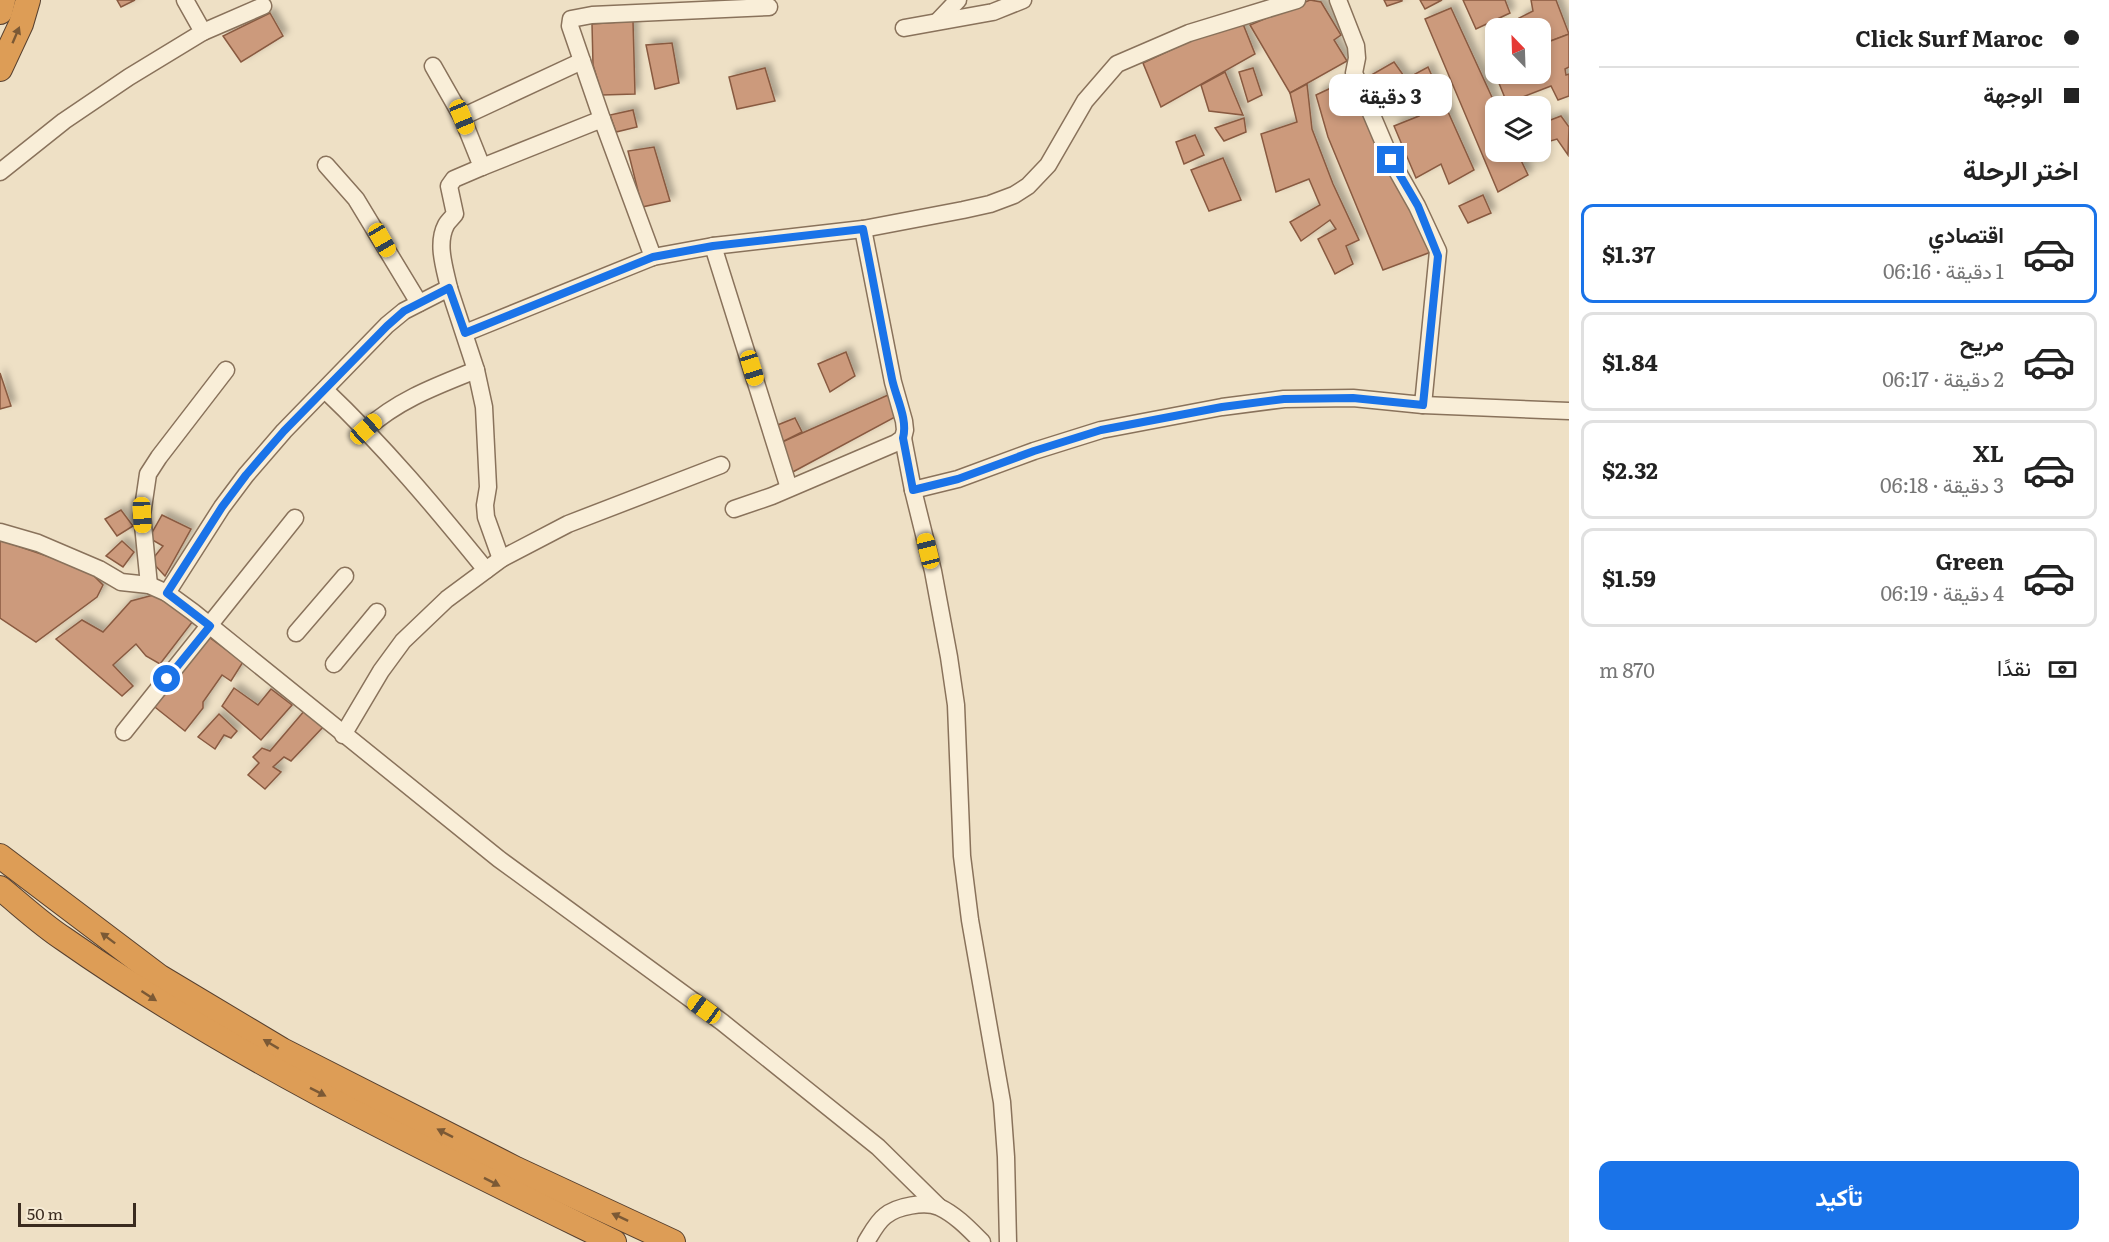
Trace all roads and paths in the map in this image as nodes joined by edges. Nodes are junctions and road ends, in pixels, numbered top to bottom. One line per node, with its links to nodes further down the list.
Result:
1 (3, 0): 11 (highway)
2 (28, 0): 17 (highway, one-way to 2)
3 (185, 0): 14 (street)
4 (958, 0): 12 (street)
5 (1023, 0): 12 (street)
6 (1297, 0): 10 (street)
7 (1338, 0): 32 (street)
8 (267, 2): 14 (street)
9 (769, 7): 15 (street)
10 (1247, 7): 23 (street)
11 (0, 12)
12 (938, 21): 13 (street)
13 (904, 28)
14 (203, 32): 22 (street)
15 (582, 61): 18 (street); 19 (street)
16 (433, 66): 18 (street)
17 (0, 69)
18 (462, 117): 21 (street)
19 (602, 119): 21 (street); 25 (street)
20 (326, 165): 27 (street)
21 (482, 166): 26 (street)
22 (0, 172)
23 (863, 229): 24 (street); 35 (street)
24 (713, 246): 25 (street); 37 (street)
25 (653, 257): 28 (street)
26 (449, 288): 27 (street); 28 (street)
27 (419, 303): 31 (street)
28 (465, 333): 30 (street)
29 (226, 370): 45 (street)
30 (476, 370): 34 (street); 42 (street)
31 (325, 390): 34 (street); 46 (street)
32 (1423, 405): 33 (street); 38 (street)
33 (1569, 411)
34 (366, 429): 43 (street)
35 (903, 438): 37 (street); 38 (street)
36 (721, 465): 42 (street)
37 (789, 488): 39 (street)
38 (913, 490): 60 (street)
39 (734, 509)
40 (295, 518): 48 (street)
41 (0, 532): 45 (street)
42 (501, 559): 43 (street)
43 (486, 570): 52 (street)
44 (345, 576): 49 (street)
45 (149, 585): 46 (street)
46 (167, 593): 48 (street)
47 (377, 612): 50 (street)
48 (210, 626): 51 (street); 52 (street)
49 (296, 633)
50 (334, 664)
51 (124, 732)
52 (343, 735): 55 (street)
53 (0, 856): 57 (highway, one-way to 53)
54 (0, 888): 56 (highway, one-way to 56)
55 (938, 1206): 58 (street); 59 (street)
56 (614, 1242)
57 (673, 1242)
58 (866, 1242)
59 (982, 1242)
60 (1008, 1242)

